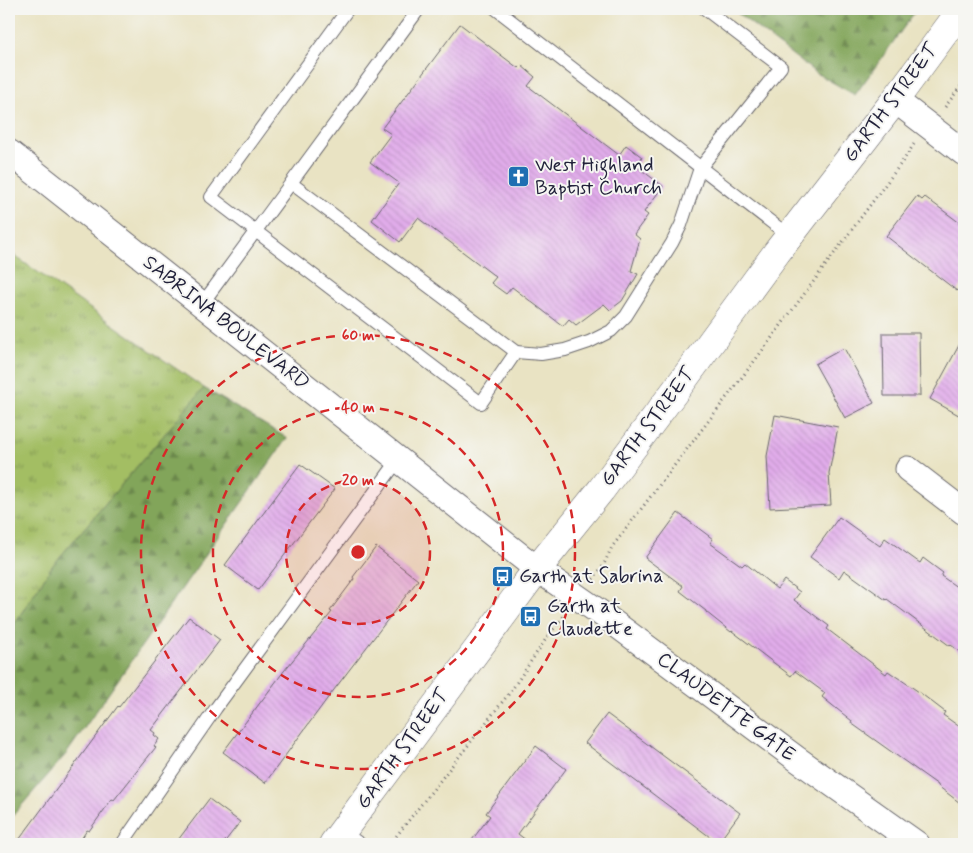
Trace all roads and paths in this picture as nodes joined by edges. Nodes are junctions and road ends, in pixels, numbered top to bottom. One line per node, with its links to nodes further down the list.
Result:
1 (348, 9): 13 (lane)
2 (419, 9): 12 (lane)
3 (496, 9): 11 (lane)
4 (705, 9): 11 (lane)
5 (962, 9): 7 (main road, GARTH STREET)
6 (964, 82): 8 (path)
7 (895, 100): 8 (street); 14 (main road, GARTH STREET)
8 (926, 124): 10 (street); 21 (path)
9 (9, 152): 15 (street, SABRINA BOULEVARD)
10 (964, 153)
11 (700, 168): 14 (lane); 16 (lane)
12 (291, 183): 13 (lane); 16 (lane)
13 (256, 231): 15 (lane); 16 (lane)
14 (789, 236): 20 (main road, GARTH STREET)
15 (202, 304): 17 (street, SABRINA BOULEVARD)
16 (516, 352)
17 (399, 459): 20 (street, SABRINA BOULEVARD); 23 (lane)
18 (908, 469): 19 (street)
19 (964, 512)
20 (537, 569): 21 (street, CLAUDETTE GATE); 22 (main road, GARTH STREET)
21 (578, 598): 24 (path); 25 (street, CLAUDETTE GATE)
22 (345, 840)
23 (122, 844)
24 (390, 844)
25 (916, 844)

